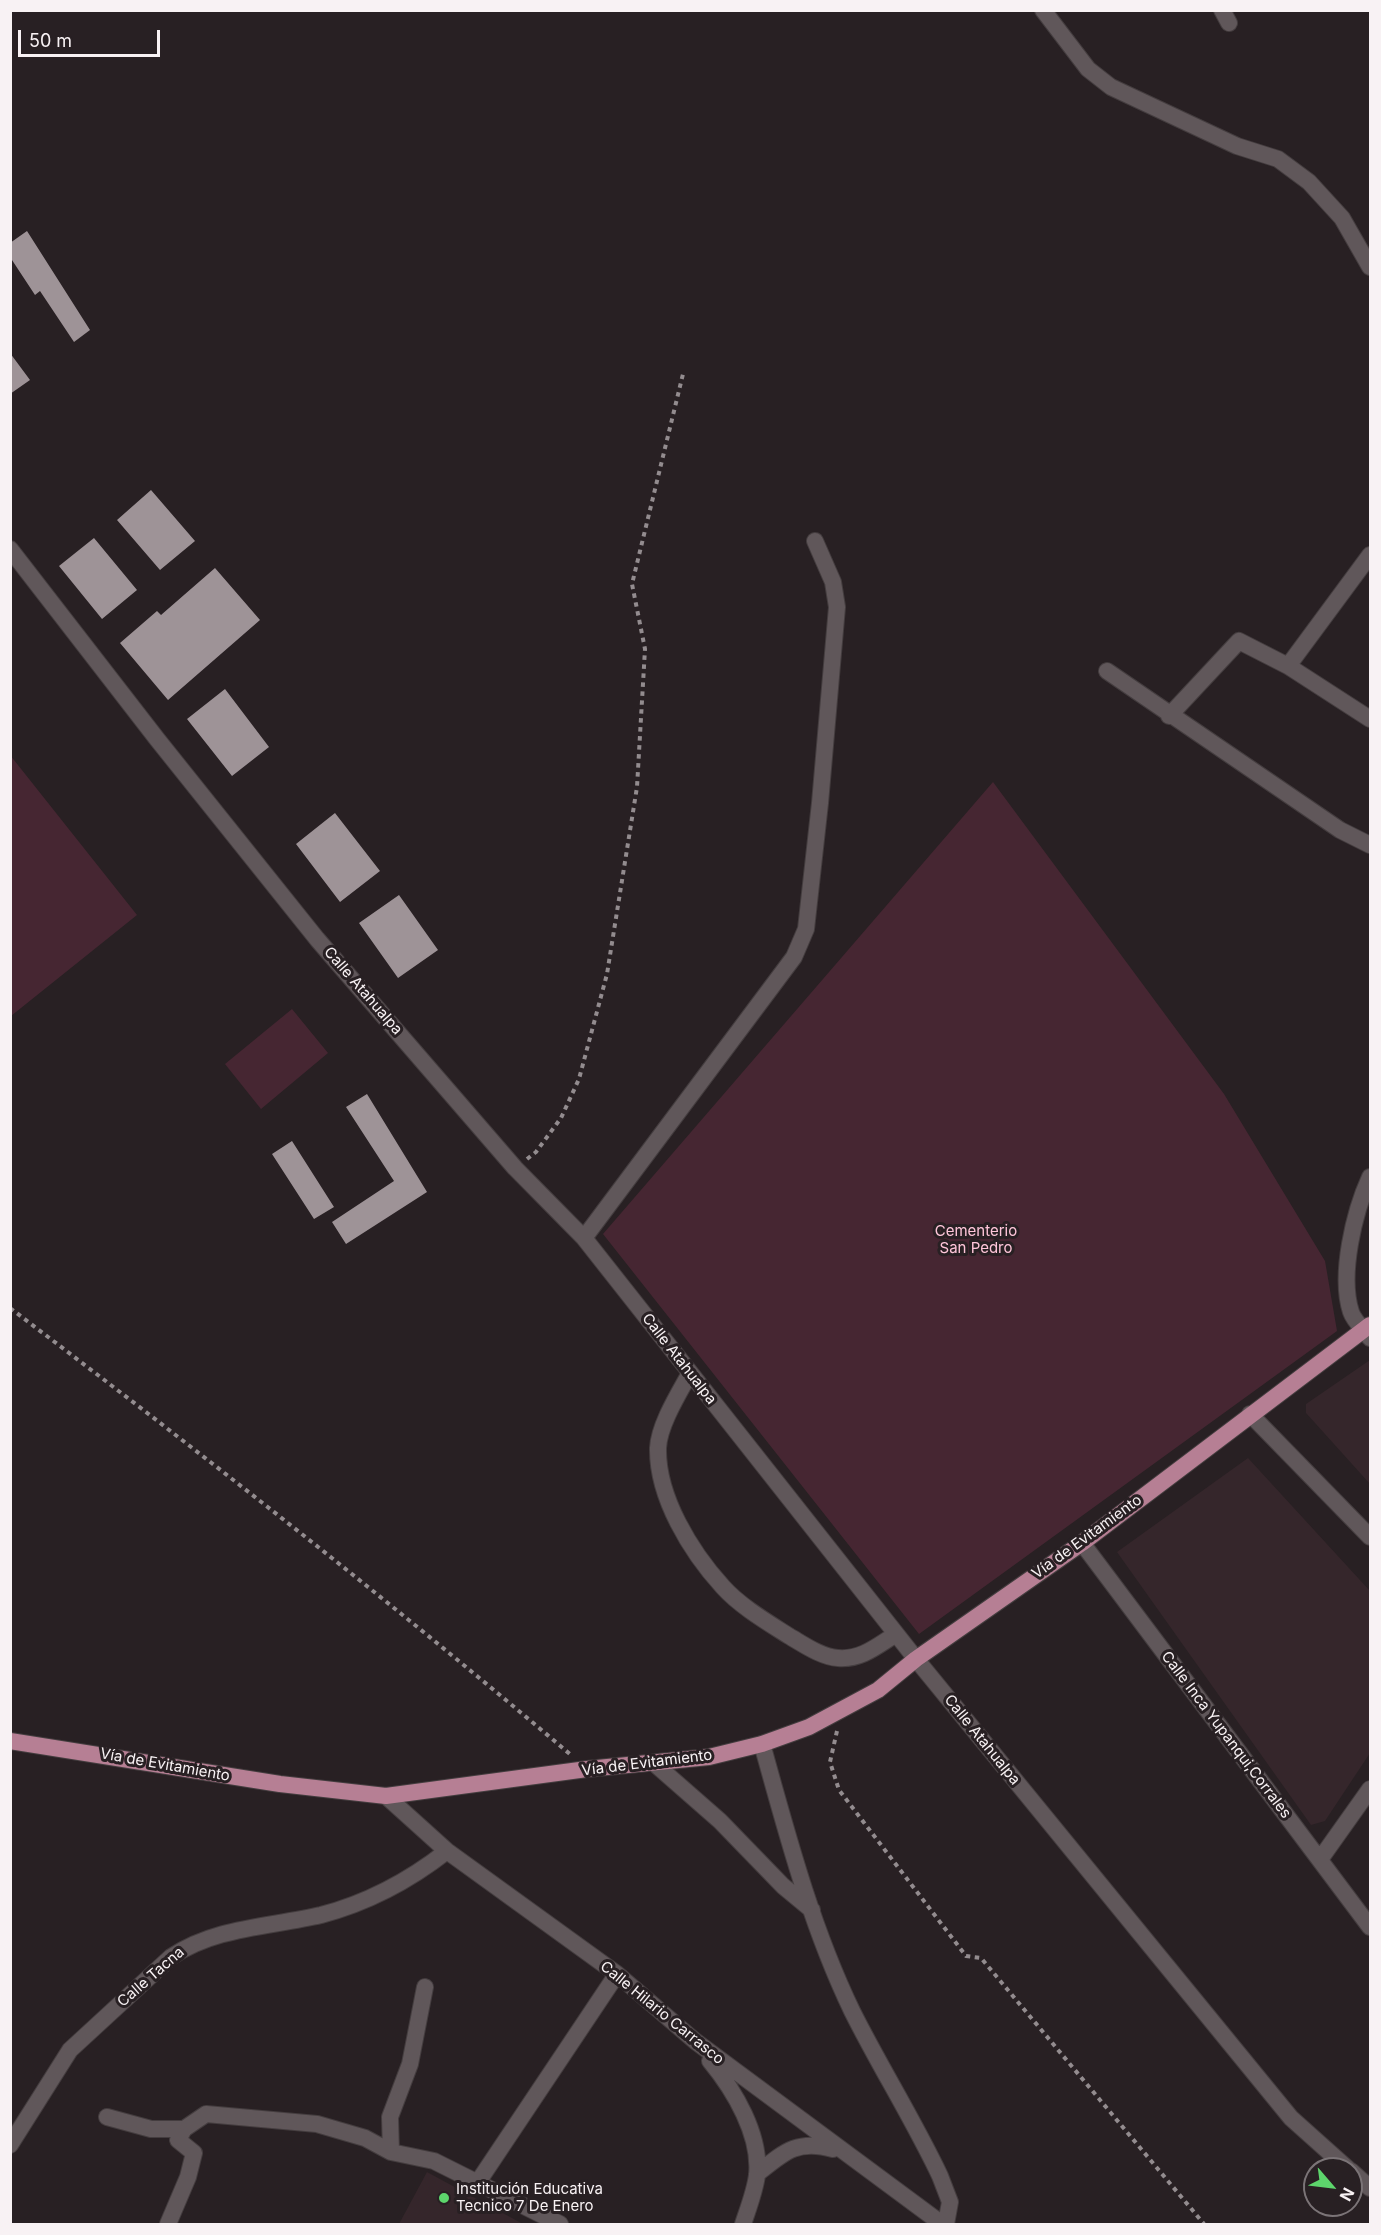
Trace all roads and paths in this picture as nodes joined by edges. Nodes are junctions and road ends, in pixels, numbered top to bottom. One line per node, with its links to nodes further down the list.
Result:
1 (1043, 10): 2 (street)
2 (1371, 267)
3 (683, 374): 12 (path)
4 (815, 541): 14 (street)
5 (10, 549): 12 (street, Calle Atahualpa)
6 (1371, 555): 7 (street)
7 (1288, 666): 9 (street); 10 (street)
8 (1107, 671): 9 (street)
9 (1169, 716): 11 (street)
10 (1371, 719)
11 (1371, 845)
12 (515, 1168): 14 (street, Calle Atahualpa)
13 (1371, 1177): 16 (street)
14 (584, 1238): 17 (street, Calle Atahualpa)
15 (10, 1308): 27 (path)
16 (1368, 1331): 18 (main road, Vía de Evitamiento)
17 (690, 1373): 21 (street, Calle Atahualpa); 21 (street)
18 (1250, 1414): 19 (street); 20 (main road, Vía de Evitamiento)
19 (1371, 1537)
20 (1082, 1543): 22 (main road, Vía de Evitamiento); 31 (street, Calle Inca Yupanqui,Corrales)
21 (896, 1634): 22 (street, Calle Atahualpa)
22 (916, 1659): 23 (main road, Vía de Evitamiento); 42 (street, Calle Atahualpa)
23 (843, 1710): 25 (main road, Vía de Evitamiento); 49 (path)
24 (10, 1741): 29 (main road, Vía de Evitamiento)
25 (762, 1744): 26 (main road, Vía de Evitamiento); 32 (street)
26 (655, 1764): 27 (main road, Vía de Evitamiento); 32 (street)
27 (588, 1769): 29 (main road, Vía de Evitamiento)
28 (1371, 1788): 31 (street)
29 (386, 1796): 30 (street, Calle Hilario Carrasco)
30 (447, 1851): 34 (street, Calle Hilario Carrasco); 39 (street, Calle Tacna)
31 (1320, 1858): 33 (street, Calle Inca Yupanqui,Corrales)
32 (813, 1910): 48 (street)
33 (1371, 1927)
34 (617, 1974): 36 (street, Calle Hilario Carrasco); 44 (street)
35 (425, 1987): 41 (street)
36 (695, 2041): 40 (street, Calle Hilario Carrasco); 43 (street)
37 (107, 2117): 38 (street)
38 (184, 2129): 41 (street); 45 (street)
39 (10, 2145)
40 (841, 2151): 43 (street); 48 (street, Calle Hilario Carrasco)
41 (391, 2152): 44 (street)
42 (1335, 2157)
43 (757, 2174): 47 (street)
44 (477, 2181): 46 (street)
45 (168, 2224)
46 (560, 2224)
47 (743, 2224)
48 (944, 2224)
49 (1204, 2224)

